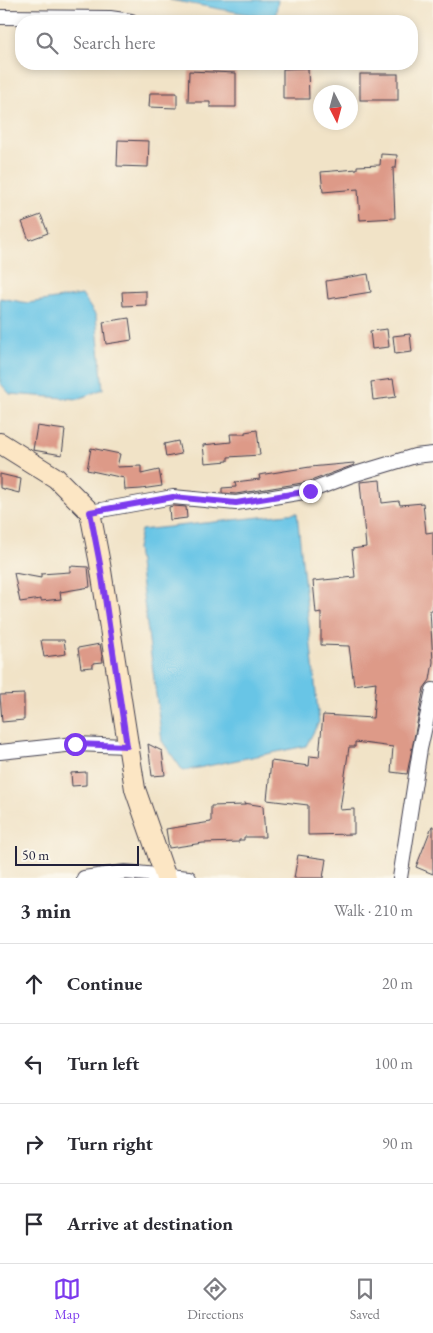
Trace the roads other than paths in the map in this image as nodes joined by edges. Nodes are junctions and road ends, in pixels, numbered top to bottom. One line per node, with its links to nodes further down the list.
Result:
1 (0, 17): 2 (street)
2 (15, 17)
3 (0, 442): 5 (street)
4 (433, 454): 5 (street)
5 (90, 512): 7 (street)
6 (433, 690): 12 (street)
7 (127, 746): 8 (street); 9 (street)
8 (0, 752)
9 (166, 876): 10 (street); 11 (street)
10 (84, 878)
11 (189, 878)
12 (400, 878)

